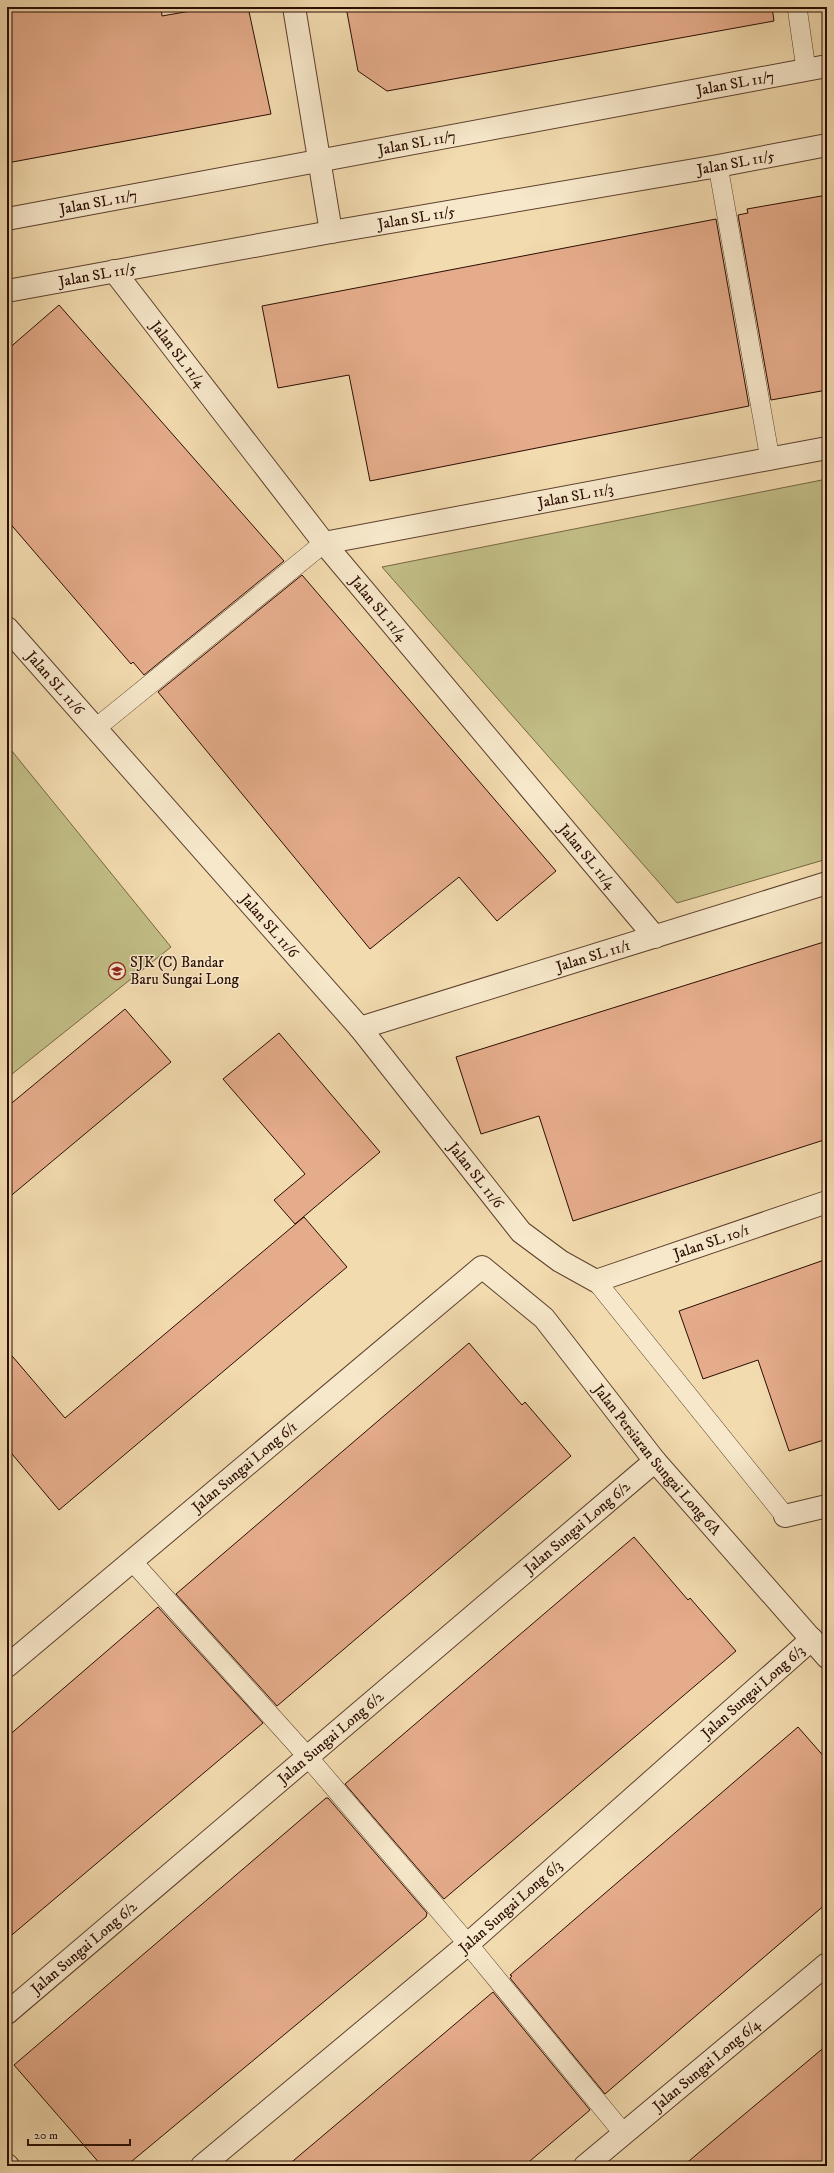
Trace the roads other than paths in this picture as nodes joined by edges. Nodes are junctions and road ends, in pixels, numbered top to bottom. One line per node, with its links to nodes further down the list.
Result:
1 (294, 7): 5 (street)
2 (797, 7): 3 (lane)
3 (817, 68): 5 (street, Jalan SL 11/7)
4 (827, 145): 6 (street, Jalan SL 11/5)
5 (319, 160): 7 (street, Jalan SL 11/7); 8 (street)
6 (718, 166): 8 (street, Jalan SL 11/5); 12 (lane)
7 (7, 219)
8 (331, 232): 9 (street, Jalan SL 11/5)
9 (114, 271): 10 (street, Jalan SL 11/5); 13 (street, Jalan SL 11/4)
10 (7, 291)
11 (827, 448): 12 (street, Jalan SL 11/3)
12 (770, 459): 13 (street, Jalan SL 11/3)
13 (324, 544): 15 (lane); 17 (street, Jalan SL 11/4)
14 (7, 628): 15 (street, Jalan SL 11/6)
15 (96, 728): 18 (street, Jalan SL 11/6)
16 (827, 883): 17 (street, Jalan SL 11/1)
17 (655, 936): 18 (street, Jalan SL 11/1)
18 (360, 1028): 21 (street, Jalan SL 11/6)
19 (827, 1202): 21 (street, Jalan SL 10/1)
20 (482, 1267): 22 (street, Jalan Persiaran Sungai Long 6A); 25 (street, Jalan Sungai Long 6/1)
21 (596, 1281): 24 (lane)
22 (655, 1461): 26 (street, Jalan Persiaran Sungai Long 6A); 29 (street, Jalan Sungai Long 6/2)
23 (827, 1506): 24 (street)
24 (785, 1516)
25 (132, 1561): 28 (street, Jalan Sungai Long 6/1); 29 (lane)
26 (812, 1639): 27 (street, Jalan Persiaran Sungai Long 6A); 30 (street, Jalan Sungai Long 6/3)
27 (827, 1658)
28 (7, 1666)
29 (307, 1756): 30 (lane); 32 (street, Jalan Sungai Long 6/2)
30 (468, 1944): 33 (lane); 34 (street, Jalan Sungai Long 6/3)
31 (827, 1964): 33 (street, Jalan Sungai Long 6/4)
32 (7, 2013)
33 (624, 2134): 35 (street, Jalan Sungai Long 6/4)
34 (202, 2166)
35 (585, 2166)

